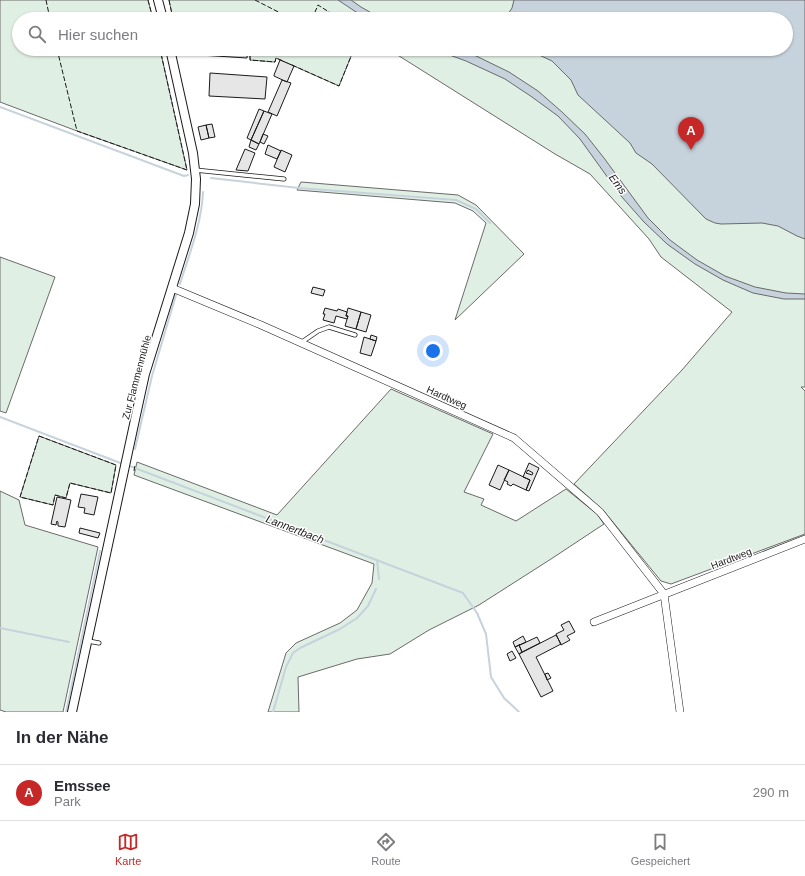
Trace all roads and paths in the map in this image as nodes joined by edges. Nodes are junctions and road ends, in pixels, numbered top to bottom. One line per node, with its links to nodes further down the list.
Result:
1 (158, 0): 2 (street)
2 (161, 12)
3 (172, 56): 4 (street, Zur Flammenmühle)
4 (195, 170): 5 (lane); 6 (street, Zur Flammenmühle)
5 (284, 179)
6 (172, 288): 8 (street, Hardtweg); 12 (street, Zur Flammenmühle)
7 (356, 335): 8 (lane)
8 (301, 343): 10 (street, Hardtweg)
9 (805, 540): 10 (street, Hardtweg)
10 (664, 594): 11 (street, Hardtweg); 15 (street)
11 (594, 622)
12 (88, 640): 13 (lane); 14 (street, Zur Flammenmühle)
13 (99, 643)
14 (72, 712)
15 (680, 712)

